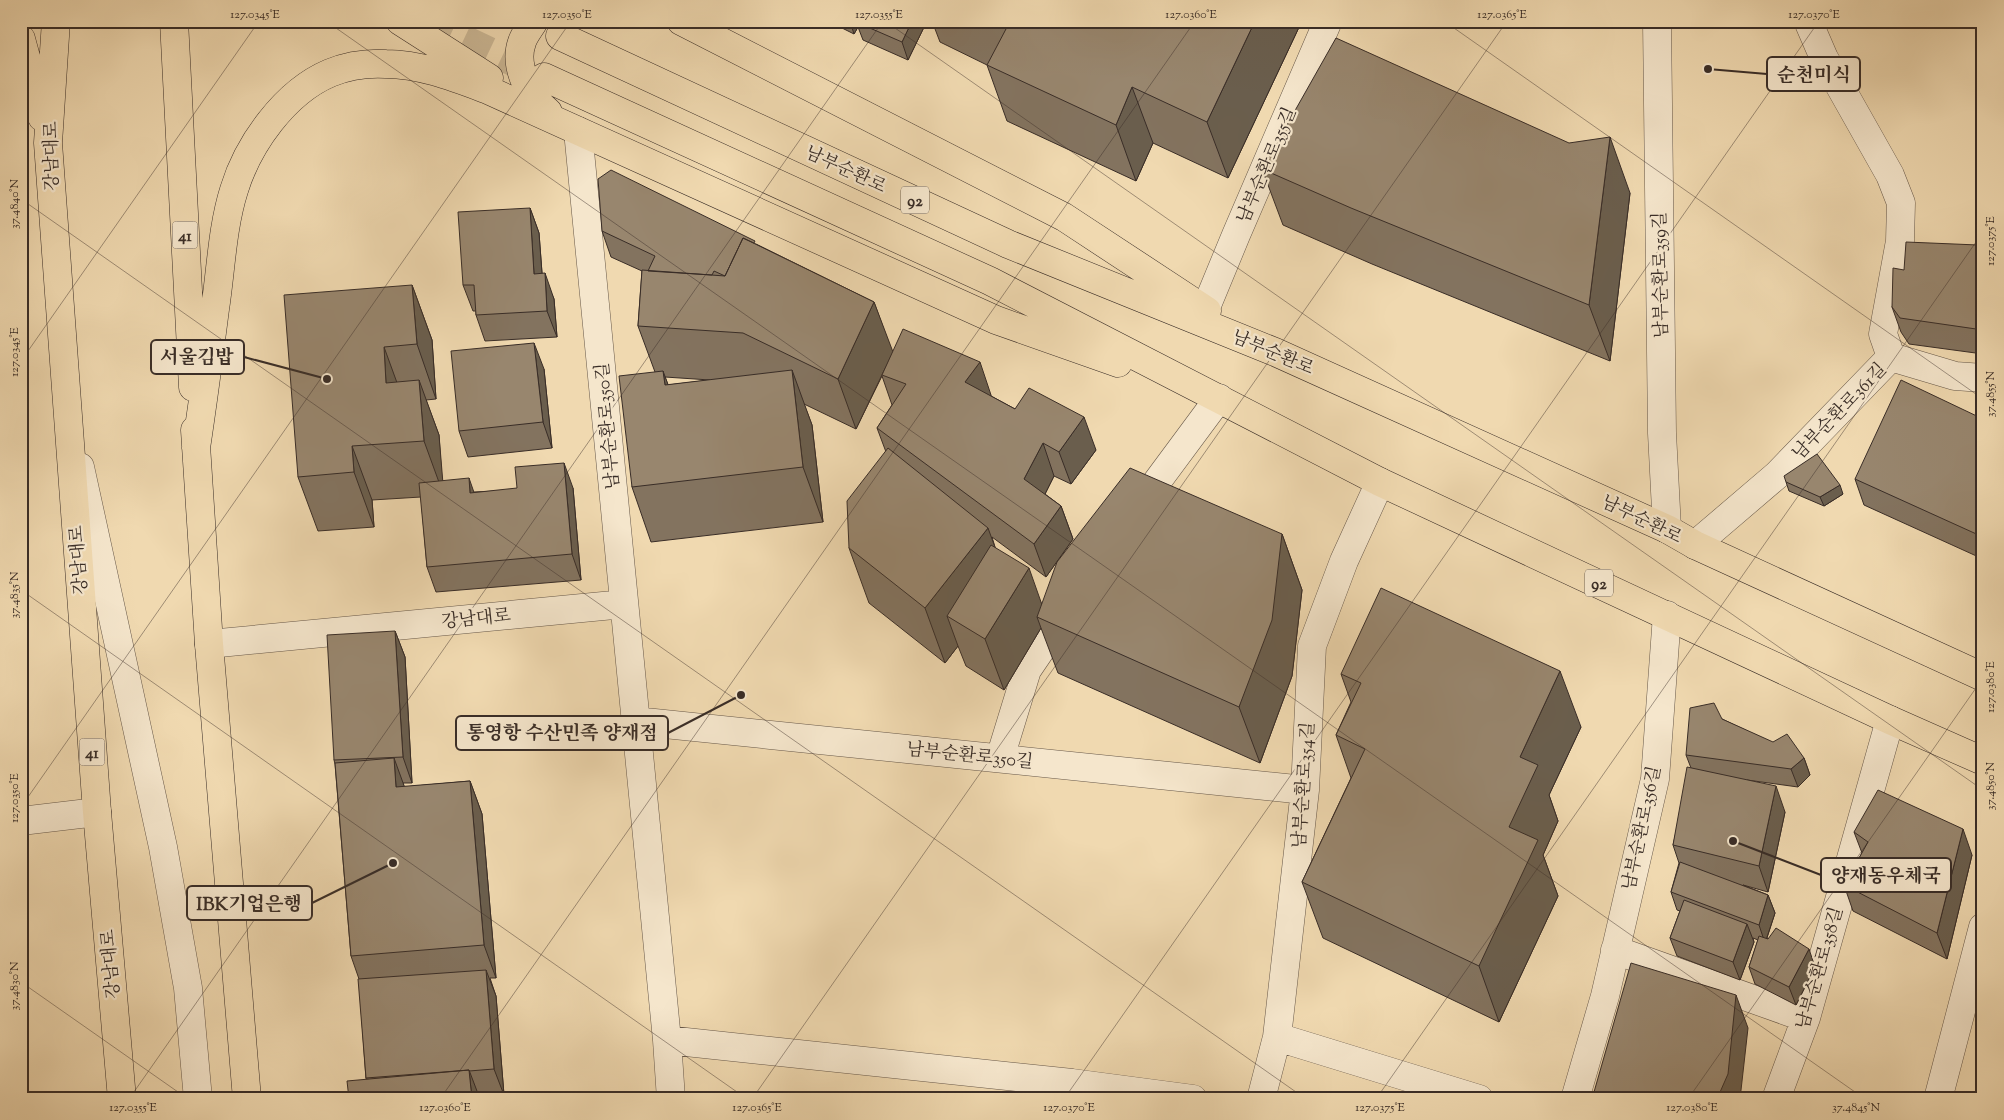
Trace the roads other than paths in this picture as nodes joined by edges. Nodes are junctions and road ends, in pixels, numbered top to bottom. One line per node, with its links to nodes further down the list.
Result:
1 (56, 21): 13 (main road, 강남대로 / 41)
2 (174, 21): 20 (main road, 41)
3 (400, 21): 12 (main road)
4 (534, 21): 12 (main road)
5 (682, 21): 14 (main road)
6 (1328, 21): 14 (street, 남부순환로355길)
7 (1657, 21): 22 (street, 남부순환로359길)
8 (1808, 21): 16 (street, 남부순환로361길)
9 (560, 36): 15 (main road, 남부순환로 / 92)
10 (21, 39): 13 (main road)
11 (544, 77): 18 (main road, 92)
12 (570, 127): 18 (main road); 20 (main road); 26 (street, 남부순환로350길)
13 (48, 143): 19 (main road, 강남대로 / 41)
14 (1205, 310): 15 (main road)
15 (1275, 352): 22 (main road, 남부순환로 / 92)
16 (1891, 357): 17 (street); 24 (street, 남부순환로361길)
17 (1983, 378)
18 (1219, 398): 21 (main road, 92); 23 (street)
19 (66, 404): 35 (main road, 강남대로 / 41); 44 (street)
20 (196, 448): 28 (main road, 41)
21 (1380, 482): 27 (main road, 92); 34 (street, 남부순환로354길)
22 (1667, 529): 24 (main road, 남부순환로 / 92)
23 (1121, 530)
24 (1695, 545): 29 (main road, 남부순환로 / 92)
25 (1082, 588): 32 (street)
26 (624, 604): 28 (street, 강남대로); 31 (street, 남부순환로350길)
27 (1667, 615): 30 (main road, 92); 38 (street, 남부순환로356길)
28 (209, 644): 45 (main road, 41)
29 (1983, 677)
30 (1890, 720): 33 (main road, 92); 39 (street, 남부순환로358길)
31 (635, 721): 32 (street, 남부순환로350길); 41 (street, 남부순환로350길)
32 (1000, 758): 34 (street, 남부순환로350길)
33 (1983, 761)
34 (1305, 790): 40 (street, 남부순환로354길)
35 (97, 812): 36 (street); 43 (main road, 강남대로 / 41)
36 (21, 821)
37 (1983, 927): 52 (street)
38 (1615, 950): 39 (street); 50 (street, 남부순환로356길)
39 (1806, 1018): 51 (street, 남부순환로358길)
40 (1277, 1037): 48 (street, 남부순환로354길); 49 (street)
41 (667, 1040): 42 (street); 46 (street, 남부순환로350길)
42 (1070, 1091): 47 (street)
43 (122, 1099)
44 (198, 1099)
45 (247, 1099)
46 (671, 1099)
47 (1193, 1099)
48 (1261, 1099)
49 (1479, 1099)
50 (1575, 1099)
51 (1776, 1099)
52 (1938, 1099)

